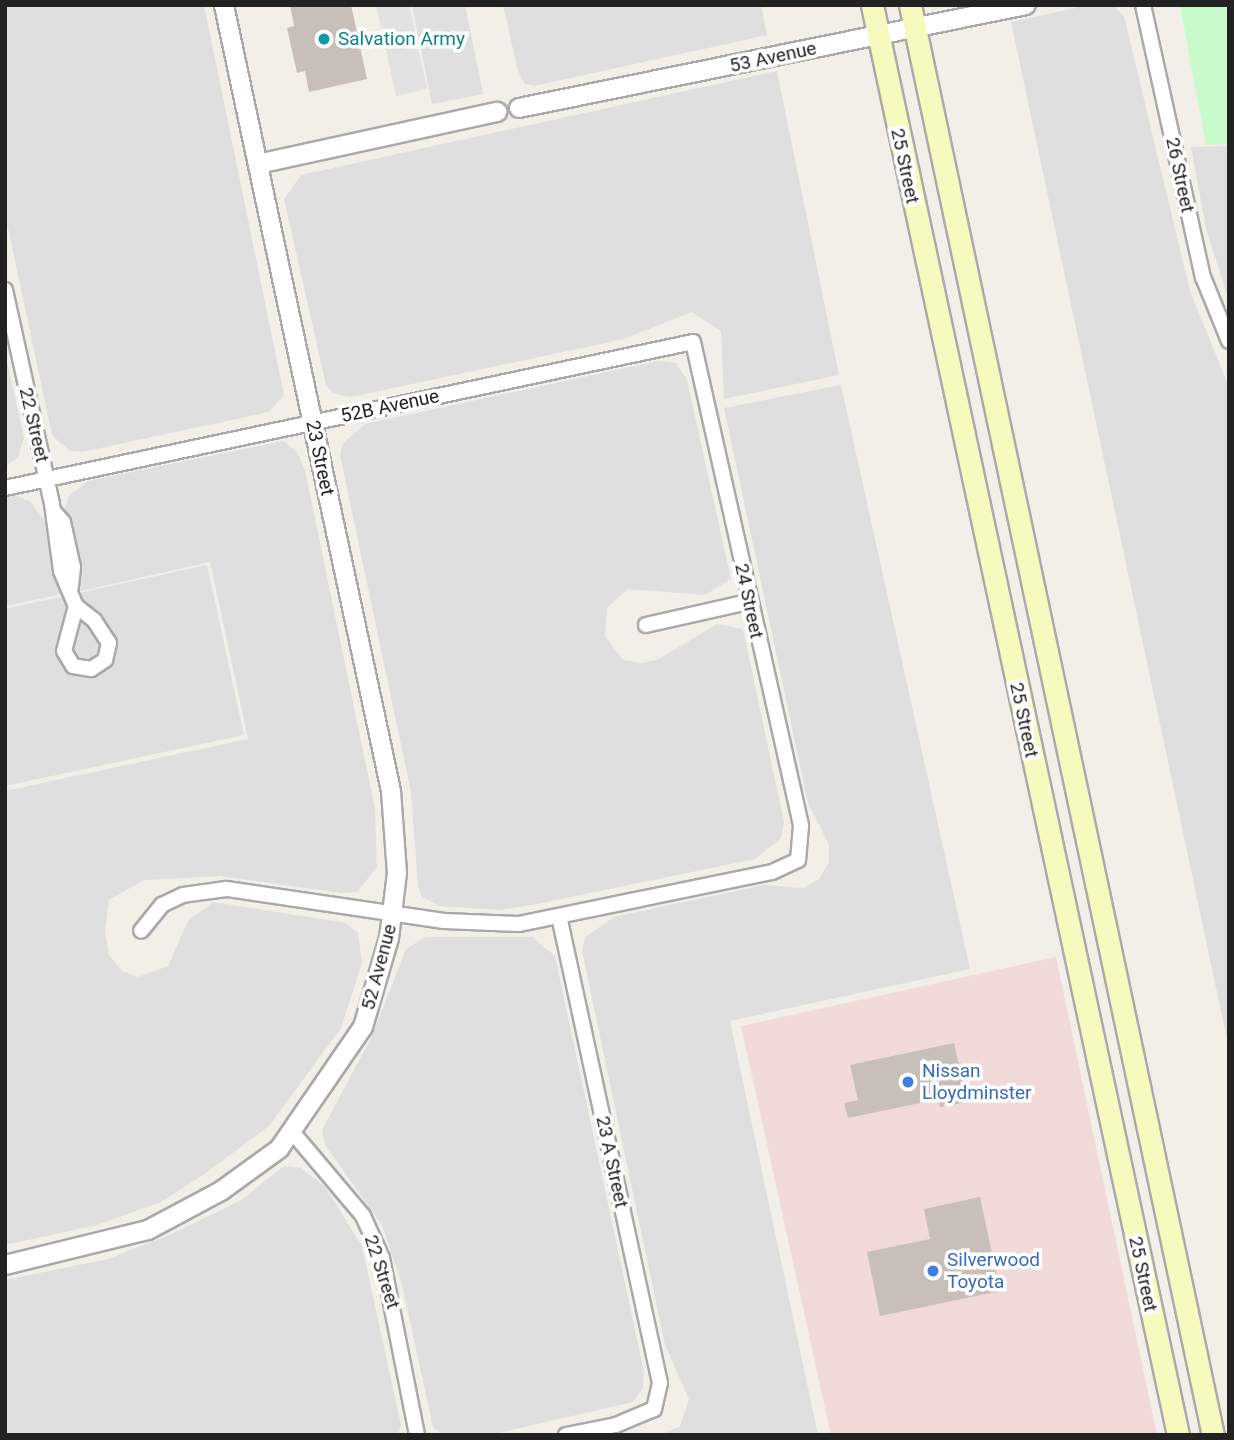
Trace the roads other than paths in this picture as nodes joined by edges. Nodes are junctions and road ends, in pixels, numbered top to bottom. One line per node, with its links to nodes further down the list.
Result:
1 (224, 5): 10 (street, 23 Street)
2 (872, 5): 7 (main road, 25 Street)
3 (909, 5): 6 (main road, 25 Street)
4 (1026, 5): 6 (street, 53 Avenue)
5 (1143, 5): 12 (street, 26 Street)
6 (914, 27): 7 (street, 53 Avenue); 29 (main road, 25 Street)
7 (879, 36): 8 (street, 53 Avenue); 28 (main road, 25 Street)
8 (519, 108): 9 (street)
9 (497, 112): 10 (street)
10 (258, 164): 14 (street, 23 Street)
11 (5, 290): 15 (street, 22 Street)
12 (1229, 341)
13 (693, 342): 14 (street, 52B Avenue); 17 (street, 24 Street)
14 (312, 422): 15 (street, 52B Avenue); 21 (street, 23 Street)
15 (47, 479): 16 (street, 52B Avenue); 18 (street, 22 Street)
16 (5, 488)
17 (748, 602): 19 (street); 20 (street, 24 Street)
18 (76, 606)
19 (646, 625)
20 (798, 860): 22 (street, 52 Avenue)
21 (393, 913): 22 (street, 52 Avenue); 23 (street); 24 (street, 52 Avenue)
22 (559, 916): 27 (street, 23 A Street)
23 (141, 931)
24 (294, 1134): 25 (street, 52 Avenue); 26 (street, 22 Street)
25 (5, 1265)
26 (417, 1435)
27 (566, 1435)
28 (1178, 1435)
29 (1213, 1435)

